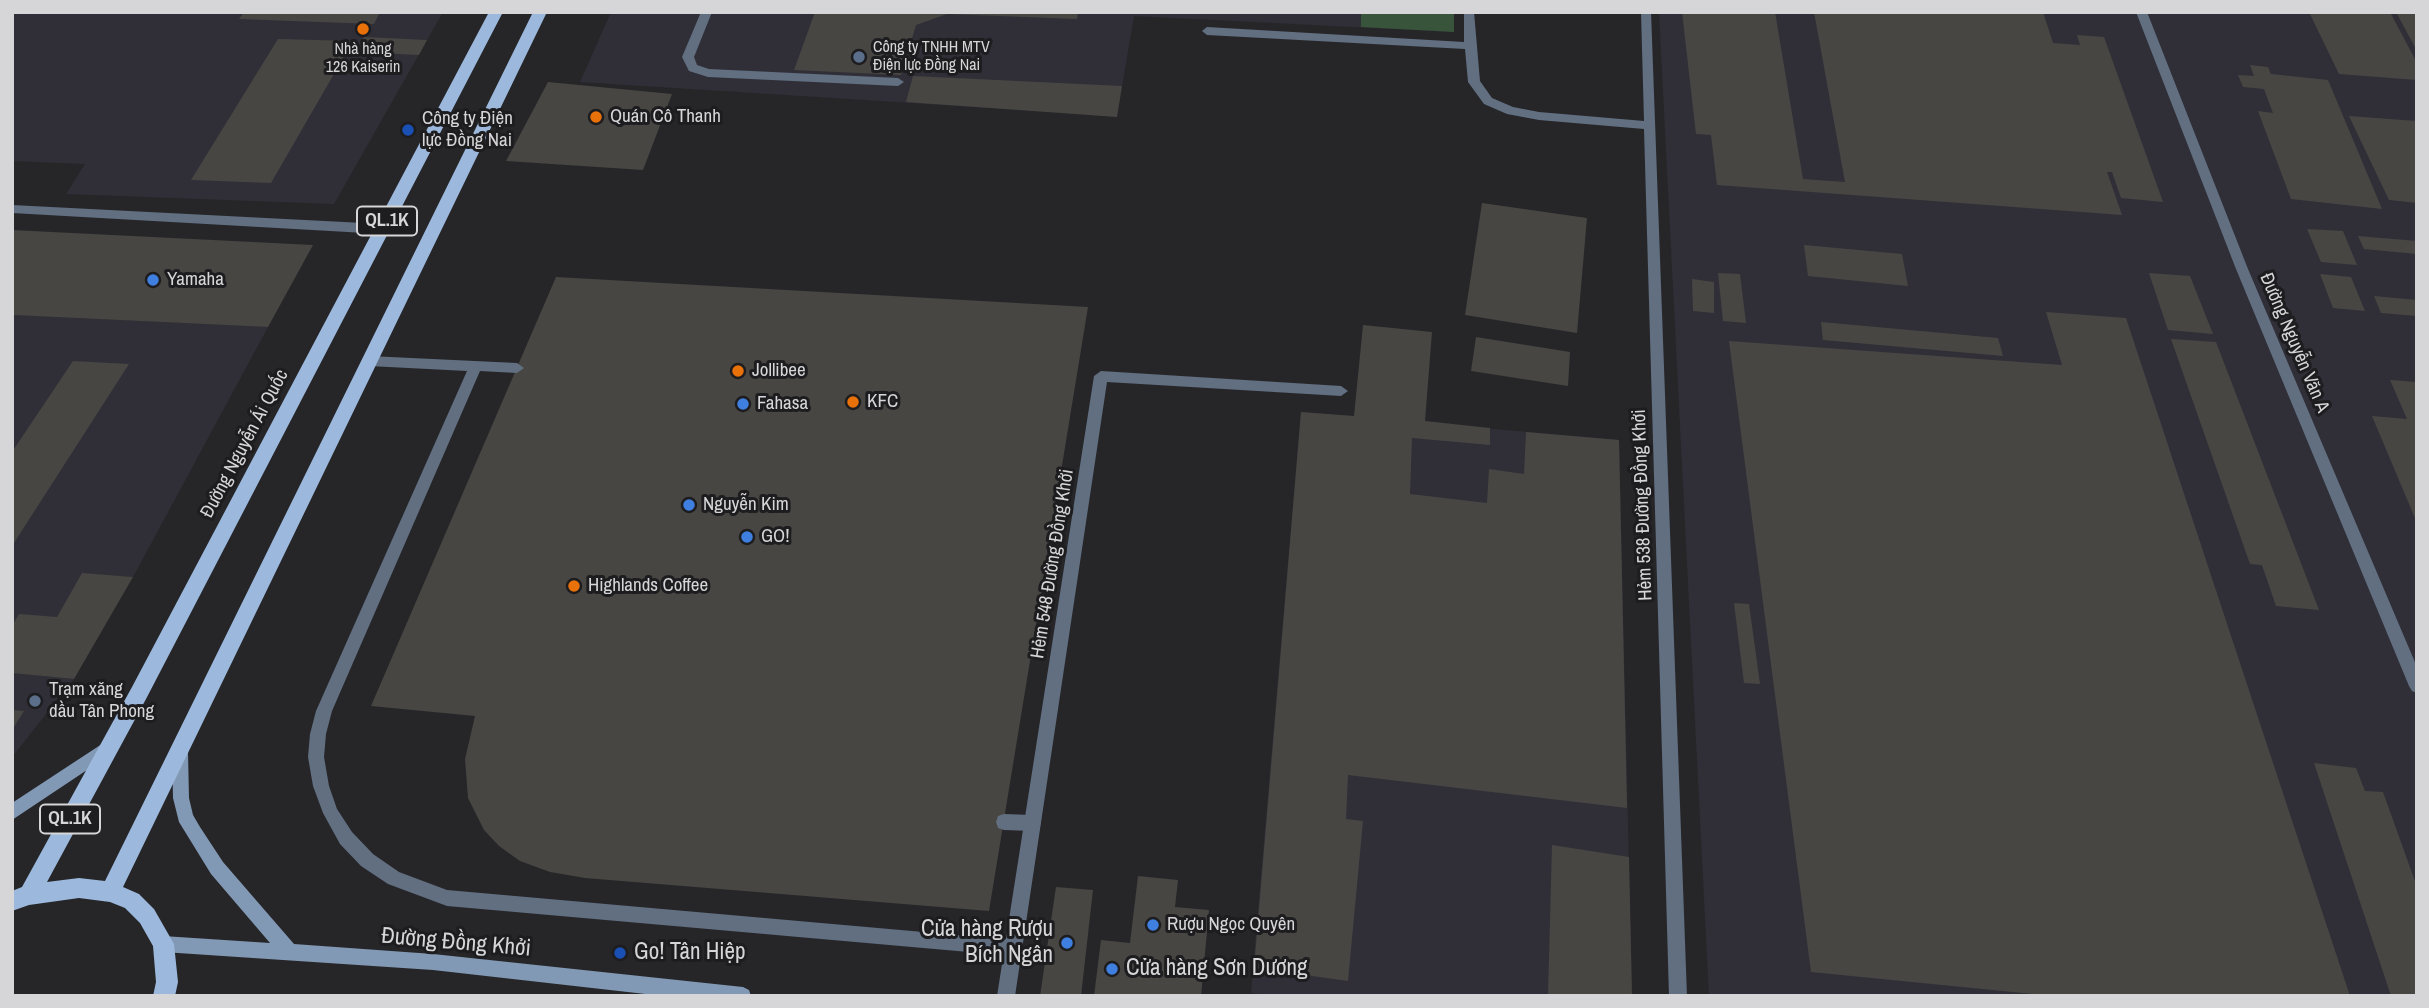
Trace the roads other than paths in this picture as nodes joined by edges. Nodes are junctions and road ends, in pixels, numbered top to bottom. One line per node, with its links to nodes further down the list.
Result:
1 (496, 12): 12 (main road, Đường Nguyễn Ái Quốc / QL.1K)
2 (540, 12): 13 (main road, QL.1K)
3 (707, 12): 9 (street)
4 (1469, 12): 8 (street)
5 (1646, 12): 10 (street, Hẻm 538 Đường Đồng Khởi)
6 (2141, 12): 17 (street, Đường Nguyễn Văn A)
7 (1207, 32): 8 (street)
8 (1470, 46): 10 (street)
9 (898, 82)
10 (1651, 126): 31 (street, Hẻm 538 Đường Đồng Khởi)
11 (12, 209): 12 (street)
12 (383, 229): 18 (main road, Đường Nguyễn Ái Quốc / QL.1K)
13 (369, 361): 14 (street); 19 (main road, QL.1K)
14 (476, 366): 15 (street); 26 (street)
15 (517, 368)
16 (1341, 391): 22 (street, Hẻm 548 Đường Đồng Khởi)
17 (2417, 686)
18 (112, 744): 20 (main road); 24 (main road, Đường Nguyễn Ái Quốc / QL.1K)
19 (180, 748): 23 (main road, QL.1K); 27 (main road)
20 (12, 812)
21 (1004, 822): 22 (street)
22 (1033, 823): 26 (street, Hẻm 548 Đường Đồng Khởi)
23 (110, 892): 24 (main road); 25 (main road)
24 (20, 898)
25 (163, 944): 27 (main road, Đường Đồng Khởi); 28 (main road)
26 (1014, 948): 30 (street, Hẻm 548 Đường Đồng Khởi)
27 (290, 953): 29 (main road, Đường Đồng Khởi)
28 (164, 996)
29 (743, 996)
30 (1006, 996)
31 (1678, 996)

